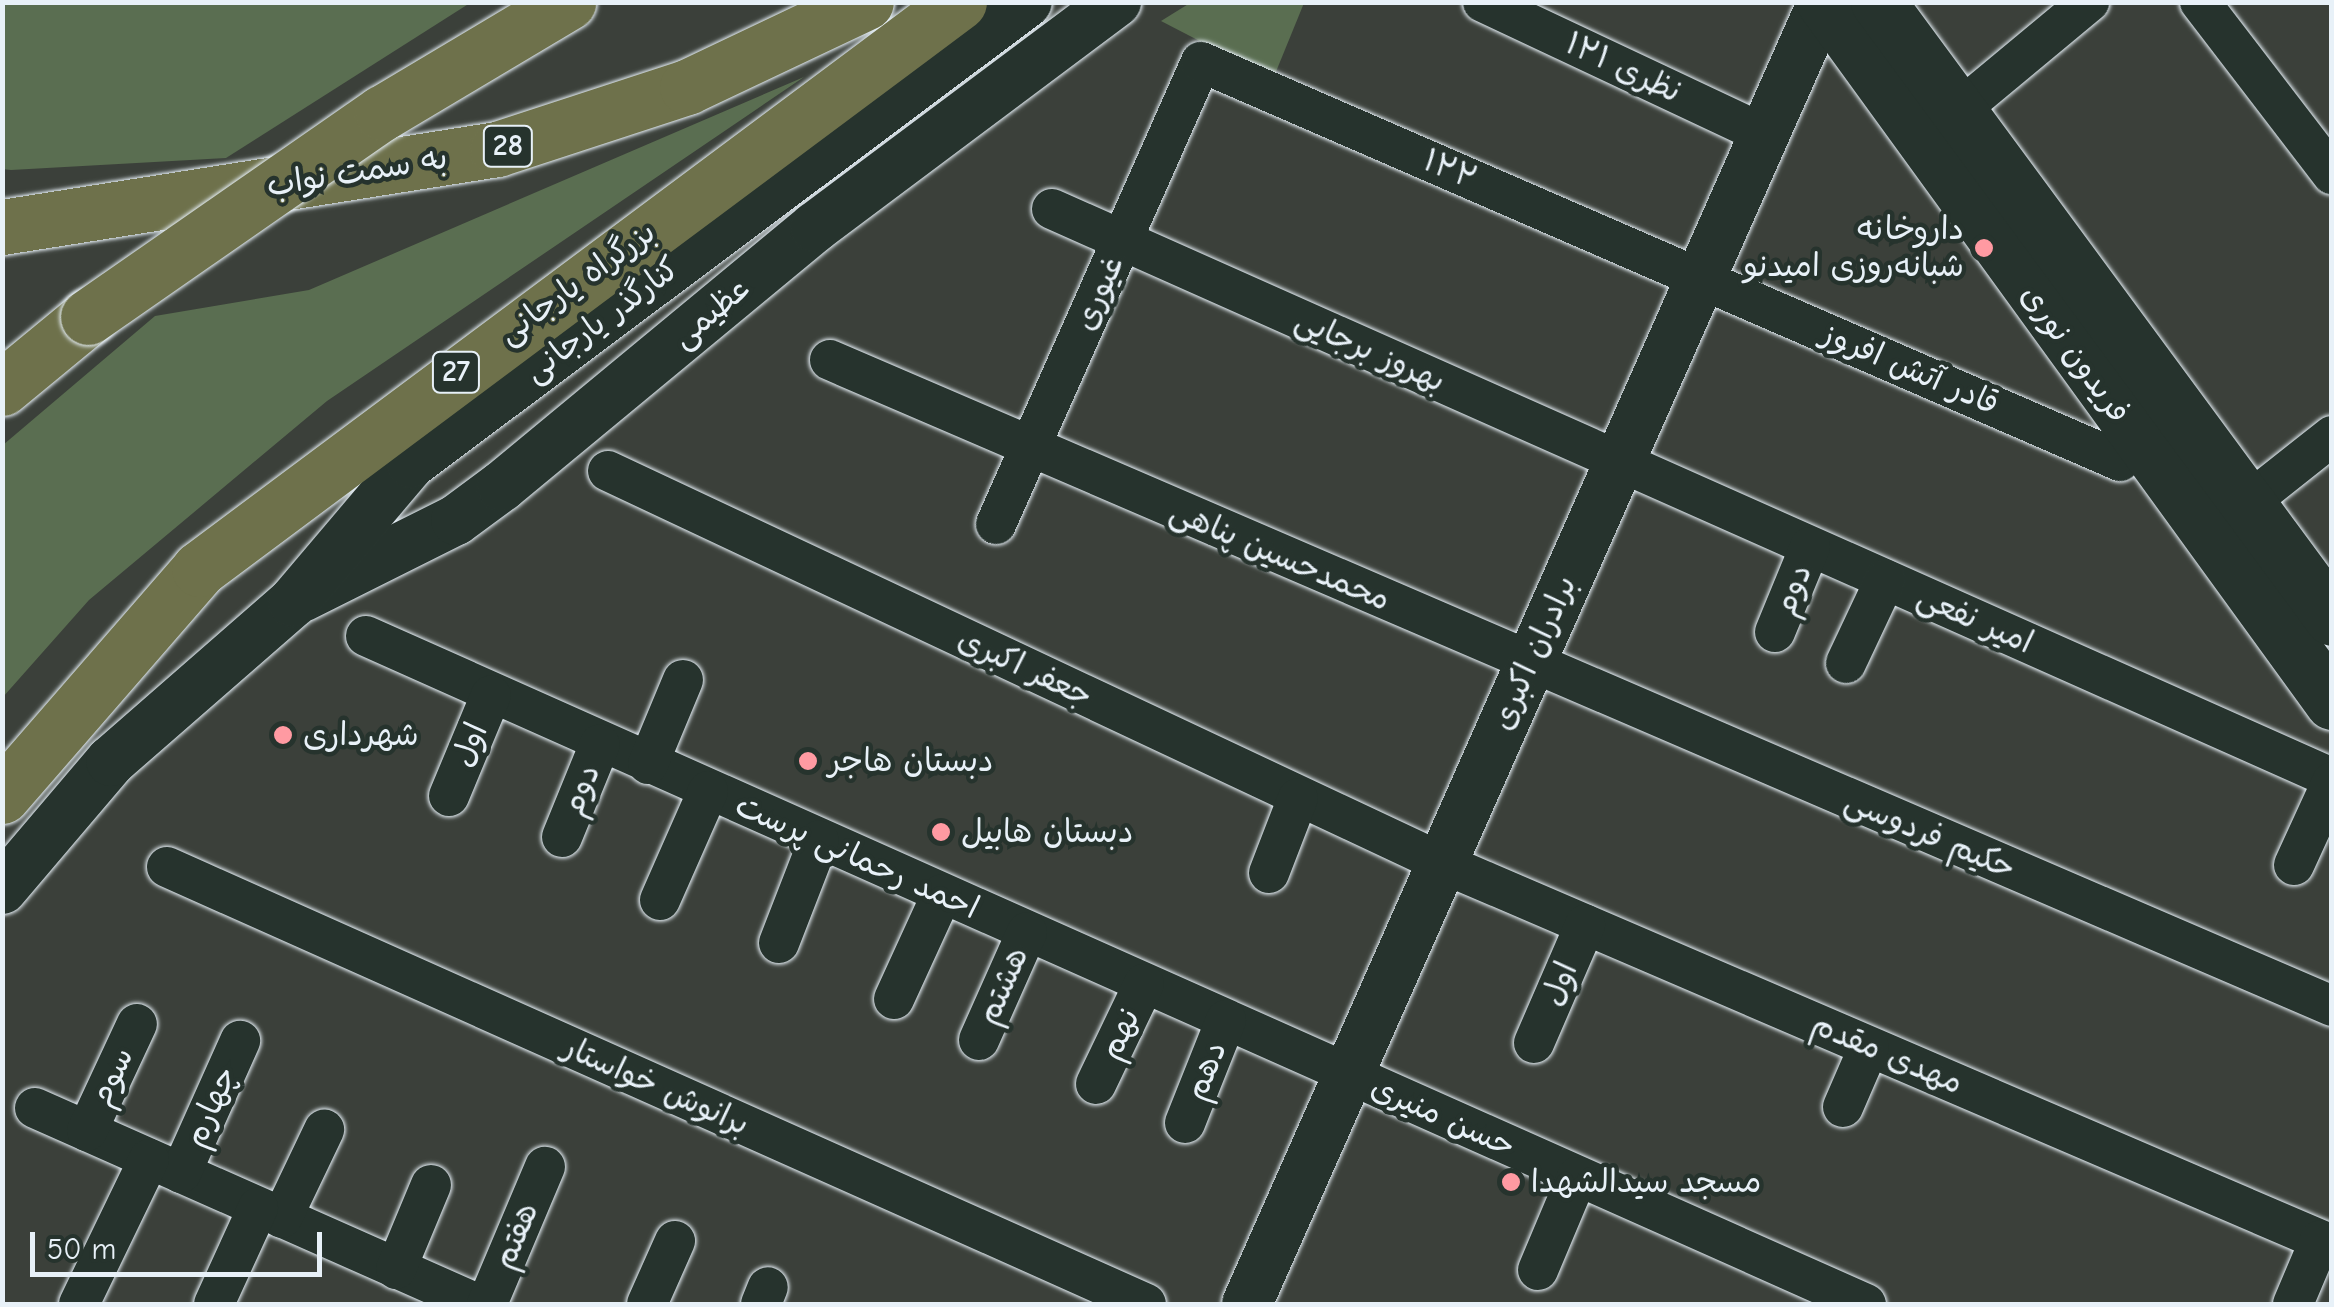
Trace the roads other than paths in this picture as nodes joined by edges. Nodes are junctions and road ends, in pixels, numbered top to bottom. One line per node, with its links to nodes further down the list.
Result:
1 (568, 2): 22 (highway, bridge)
2 (866, 2): 16 (highway, به سمت نواب / 28)
3 (959, 2): 47 (highway, بزرگراه یارجانی / 27)
4 (1027, 2): 24 (street, کنارگذر یارجانی)
5 (1116, 2): 29 (street, عظیمی)
6 (1483, 2): 13 (street, نظری ۱۲۱)
7 (1823, 2): 12 (main road, فریدون نوری); 13 (street, برادران اکبری)
8 (1878, 2): 12 (main road, فریدون نوری)
9 (2089, 2): 12 (street)
10 (2200, 2): 14 (street)
11 (1201, 62): 19 (street, غیوری); 20 (street, ۱۲۲)
12 (1941, 124): 30 (main road, فریدون نوری)
13 (1764, 134): 20 (street, برادران اکبری)
14 (2332, 174)
15 (2, 200): 16 (highway, 28)
16 (127, 208): 18 (highway, به سمت نواب)
17 (1052, 208): 19 (street, بهروز برجایی)
18 (2, 227)
19 (1122, 240): 25 (street, غیوری); 26 (street, بهروز برجایی)
20 (1700, 278): 26 (street, برادران اکبری); 27 (street, قادر آتش افروز)
21 (830, 360): 25 (street, محمدحسین پناهی)
22 (2, 388)
23 (2332, 436): 30 (street)
24 (440, 441): 29 (street); 34 (street, کنارگذر یارجانی)
25 (1030, 447): 31 (street, غیوری); 39 (street, محمدحسین پناهی)
26 (1618, 461): 32 (street, امیر نفعی); 39 (street, برادران اکبری)
27 (2120, 461)
28 (608, 471): 49 (street, جعفر اکبری)
29 (502, 486): 34 (street, عظیمی)
30 (2226, 520): 35 (main road, فریدون نوری); 42 (main road, فریدون نوری)
31 (996, 524)
32 (1810, 547): 33 (street, امیر نفعی); 36 (street, دوم)
33 (1885, 580): 38 (street); 45 (street, امیر نفعی)
34 (293, 602): 56 (street, کنارگذر یارجانی)
35 (2332, 618)
36 (1775, 632)
37 (366, 636): 41 (street, احمد رحمانی پرست)
38 (1846, 663)
39 (1529, 664): 52 (street, برادران اکبری); 64 (street, حکیم فردوسی)
40 (683, 680): 44 (street)
41 (491, 695): 43 (street, احمد رحمانی پرست); 48 (street, اول)
42 (2332, 702)
43 (600, 744): 44 (street, احمد رحمانی پرست); 50 (street, دوم)
44 (648, 764): 46 (street, احمد رحمانی پرست)
45 (2332, 780): 53 (street)
46 (708, 791): 51 (street, احمد رحمانی پرست); 58 (street)
47 (2, 796)
48 (449, 796)
49 (1298, 798): 52 (street, جعفر اکبری); 55 (street)
50 (562, 836)
51 (818, 840): 57 (street, احمد رحمانی پرست); 61 (street)
52 (1442, 864): 59 (street, مهدی مقدم); 71 (street, برادران اکبری)
53 (2294, 865)
54 (167, 867): 92 (street, برانوش خواستار)
55 (1269, 873)
56 (2, 889)
57 (942, 894): 60 (street, احمد رحمانی پرست); 63 (street)
58 (660, 900)
59 (1585, 925): 69 (street, اول); 70 (street, مهدی مقدم)
60 (1028, 932): 62 (street, احمد رحمانی پرست); 67 (street, هشتم)
61 (779, 943)
62 (1144, 984): 65 (street, احمد رحمانی پرست); 72 (street, نهم)
63 (894, 999)
64 (2332, 1006)
65 (1226, 1020): 71 (street, احمد رحمانی پرست); 75 (street, دهم)
66 (137, 1024): 77 (street, سوم)
67 (978, 1040)
68 (240, 1041): 78 (street, چهارم)
69 (1534, 1042)
70 (1869, 1047): 74 (street); 84 (street, مهدی مقدم)
71 (1348, 1074): 80 (street, حسن منیری); 93 (street, برادران اکبری)
72 (1096, 1084)
73 (36, 1108): 77 (street)
74 (1842, 1108)
75 (1185, 1123)
76 (324, 1130): 82 (street)
77 (86, 1131): 78 (street)
78 (165, 1166): 82 (street); 87 (street, چهارم)
79 (545, 1167): 90 (street, هفتم)
80 (1576, 1176): 86 (street); 94 (street, حسن منیری)
81 (431, 1185): 85 (street)
82 (270, 1212): 85 (street); 88 (street)
83 (675, 1241): 91 (street)
84 (2326, 1242): 95 (street)
85 (396, 1269): 89 (street)
86 (1538, 1270)
87 (80, 1304)
88 (214, 1304)
89 (477, 1304)
90 (487, 1304)
91 (648, 1304)
92 (1146, 1304)
93 (1247, 1304)
94 (1866, 1304)
95 (2293, 1304)

